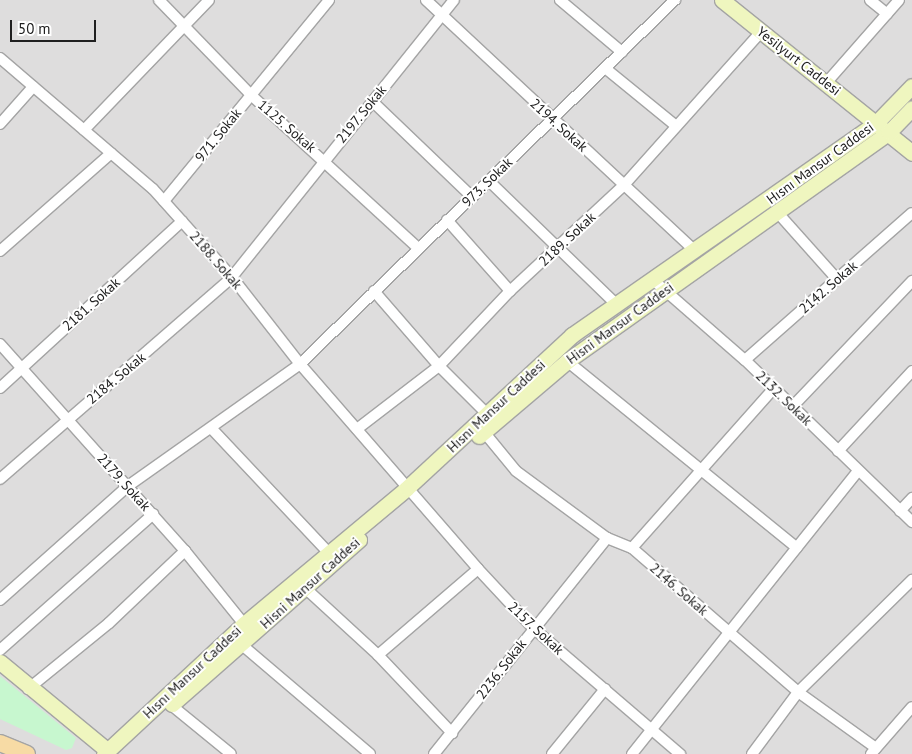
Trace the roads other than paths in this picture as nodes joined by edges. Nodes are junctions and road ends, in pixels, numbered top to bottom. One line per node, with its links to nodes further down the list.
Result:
1 (159, 0): 13 (street, 1125. Sokak)
2 (209, 0): 13 (street)
3 (329, 0): 21 (street, 971. Sokak)
4 (426, 0): 12 (street, 2194. Sokak)
5 (454, 0): 12 (street, 2197. Sokak)
6 (560, 0): 15 (street)
7 (674, 0): 15 (street, 973. Sokak)
8 (722, 0): 14 (main road, Yesilyurt Caddesi)
9 (870, 0): 11 (street)
10 (899, 0): 11 (street)
11 (887, 14): 18 (street)
12 (442, 15): 22 (street, 2197. Sokak); 24 (street, 2194. Sokak)
13 (184, 26): 21 (street, 1125. Sokak); 28 (street)
14 (761, 32): 18 (main road, Yesilyurt Caddesi); 27 (street, 2189. Sokak)
15 (622, 52): 17 (street, 973. Sokak)
16 (0, 58): 20 (street, 2188. Sokak)
17 (605, 68): 24 (street, 973. Sokak); 27 (street)
18 (827, 82): 25 (main road, Yesilyurt Caddesi)
19 (912, 86): 25 (main road, Hısnı Mansur Caddesi)
20 (33, 87): 26 (street); 28 (street, 2188. Sokak)
21 (251, 95): 32 (street, 1125. Sokak); 36 (street, 971. Sokak)
22 (372, 101): 32 (street, 2197. Sokak); 35 (street)
23 (912, 108): 29 (main road, Hisni Mansur Caddesi)
24 (552, 120): 33 (street, 973. Sokak); 34 (street, 2194. Sokak)
25 (877, 122): 29 (main road, Yesilyurt Caddesi); 43 (main road, Hısnı Mansur Caddesi)
26 (0, 124)
27 (676, 126): 34 (street, 2189. Sokak)
28 (84, 130): 30 (street, 2188. Sokak)
29 (889, 132): 31 (main road, Yesilyurt Caddesi); 37 (main road, Hisni Mansur Caddesi)
30 (111, 153): 36 (street, 2188. Sokak); 44 (street)
31 (912, 153)
32 (325, 159): 42 (street, 1125. Sokak); 45 (street, 2197. Sokak)
33 (489, 181): 35 (street, 973. Sokak); 41 (street)
34 (625, 184): 41 (street, 2189. Sokak); 43 (street, 2194. Sokak)
35 (472, 197): 39 (street, 973. Sokak)
36 (164, 201): 40 (street, 2188. Sokak)
37 (777, 212): 47 (street); 49 (main road, Hisni Mansur Caddesi)
38 (912, 214): 47 (street, 2142. Sokak)
39 (447, 220): 42 (street, 973. Sokak); 51 (street)
40 (182, 221): 45 (street, 2188. Sokak); 58 (street, 2181. Sokak)
41 (560, 247): 51 (street, 2189. Sokak); 52 (street)
42 (418, 248): 50 (street, 973. Sokak)
43 (694, 250): 46 (main road, Hısnı Mansur Caddesi)
44 (0, 252)
45 (232, 276): 56 (street, 2188. Sokak); 64 (street, 2184. Sokak)
46 (652, 279): 49 (street, 2132. Sokak); 52 (main road, Hısnı Mansur Caddesi)
47 (837, 279): 54 (street, 2142. Sokak)
48 (912, 281): 62 (street)
49 (667, 290): 54 (street, 2132. Sokak); 55 (main road, Hisni Mansur Caddesi)
50 (374, 291): 56 (street, 973. Sokak); 57 (street)
51 (510, 291): 57 (street, 2189. Sokak)
52 (616, 304): 63 (main road, Hısnı Mansur Caddesi)
53 (0, 344): 58 (street, 2179. Sokak)
54 (745, 360): 61 (street, 2132. Sokak)
55 (566, 361): 67 (main road, Hisni Mansur Caddesi); 69 (street)
56 (300, 364): 65 (street, 973. Sokak); 66 (street, 2188. Sokak)
57 (439, 366): 63 (street); 66 (street, 2189. Sokak)
58 (22, 368): 60 (street, 2181. Sokak); 64 (street, 2179. Sokak)
59 (912, 371): 68 (street)
60 (0, 388)
61 (774, 388): 62 (street, 2132. Sokak); 69 (street)
62 (793, 406): 68 (street, 2132. Sokak)
63 (488, 414): 73 (main road, Hısnı Mansur Caddesi)
64 (67, 419): 71 (street, 2184. Sokak); 72 (street, 2179. Sokak)
65 (212, 429): 72 (street, 973. Sokak); 82 (street)
66 (357, 429): 73 (street, 2188. Sokak)
67 (484, 432): 73 (main road, Hisni Mansur Caddesi); 78 (street, 2146. Sokak)
68 (838, 451): 70 (street, 2132. Sokak)
69 (704, 470): 79 (street); 80 (street)
70 (858, 471): 75 (street, 2132. Sokak); 80 (street)
71 (0, 479)
72 (128, 486): 76 (street, 2179. Sokak); 86 (street, 973. Sokak)
73 (408, 492): 82 (main road, Hısnı Mansur Caddesi); 83 (street, 2157. Sokak); 85 (main road, Hisni Mansur Caddesi)
74 (912, 498): 75 (street)
75 (900, 511): 77 (street, 2132. Sokak)
76 (153, 514): 81 (street, 2179. Sokak); 91 (street)
77 (912, 522)
78 (608, 538): 79 (street, 2146. Sokak); 88 (street, 2236. Sokak)
79 (632, 548): 89 (street, 2146. Sokak)
80 (796, 548): 89 (street)
81 (185, 551): 87 (street, 2179. Sokak); 94 (street)
82 (328, 552): 87 (main road, Hısnı Mansur Caddesi)
83 (478, 569): 88 (street, 2157. Sokak); 92 (street)
84 (912, 580): 96 (street)
85 (304, 587): 90 (main road, Hisni Mansur Caddesi); 92 (street)
86 (0, 600)
87 (244, 624): 103 (main road, Hısnı Mansur Caddesi)
88 (533, 628): 95 (street, 2157. Sokak); 100 (street, 2236. Sokak)
89 (730, 634): 96 (street, 2146. Sokak); 99 (street)
90 (242, 645): 97 (main road, Hisni Mansur Caddesi); 106 (street)
91 (0, 650)
92 (378, 656): 100 (street)
93 (0, 662): 94 (main road)
94 (28, 689): 103 (main road)
95 (605, 690): 99 (street, 2157. Sokak); 108 (street)
96 (798, 692): 102 (street, 2146. Sokak); 111 (street)
97 (171, 705): 103 (main road, Hisni Mansur Caddesi); 105 (street)
98 (912, 707): 102 (street)
99 (652, 730): 109 (street); 110 (street, 2157. Sokak)
100 (452, 733): 107 (street, 2236. Sokak)
101 (0, 743): 104 (main road)
102 (874, 751)
103 (110, 753)
104 (28, 754)
105 (231, 754)
106 (370, 754)
107 (434, 754)
108 (552, 754)
109 (632, 754)
110 (680, 754)
111 (752, 754)

